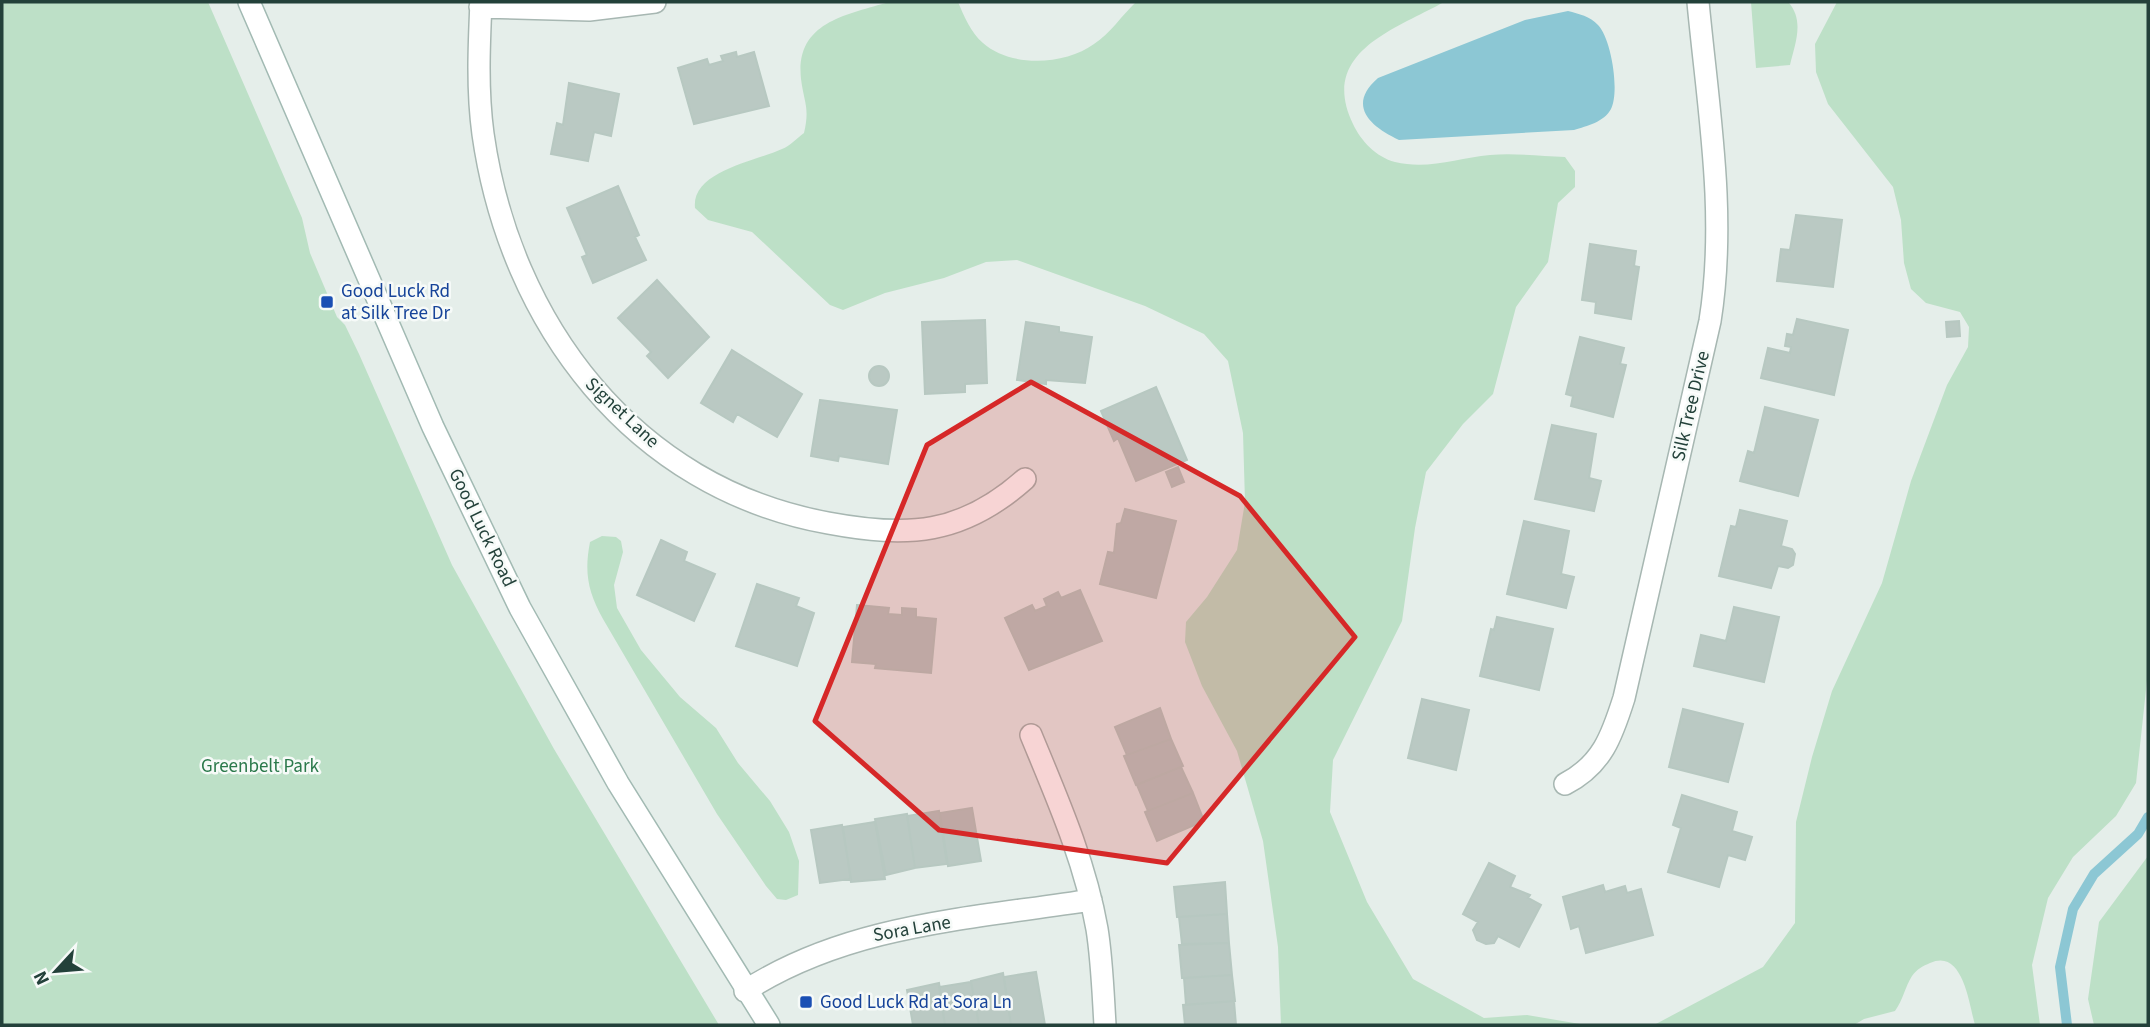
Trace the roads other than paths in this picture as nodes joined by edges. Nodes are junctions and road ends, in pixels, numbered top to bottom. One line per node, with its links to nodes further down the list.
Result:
1 (249, 2): 9 (street, Good Luck Road)
2 (655, 2): 4 (street)
3 (1698, 2): 7 (street, Silk Tree Drive)
4 (480, 4): 5 (street, Signet Lane)
5 (1025, 479)
6 (1031, 735): 8 (street)
7 (1565, 784)
8 (1091, 900): 9 (street, Sora Lane); 11 (street)
9 (745, 991): 10 (street, Good Luck Road)
10 (769, 1025)
11 (1105, 1025)

